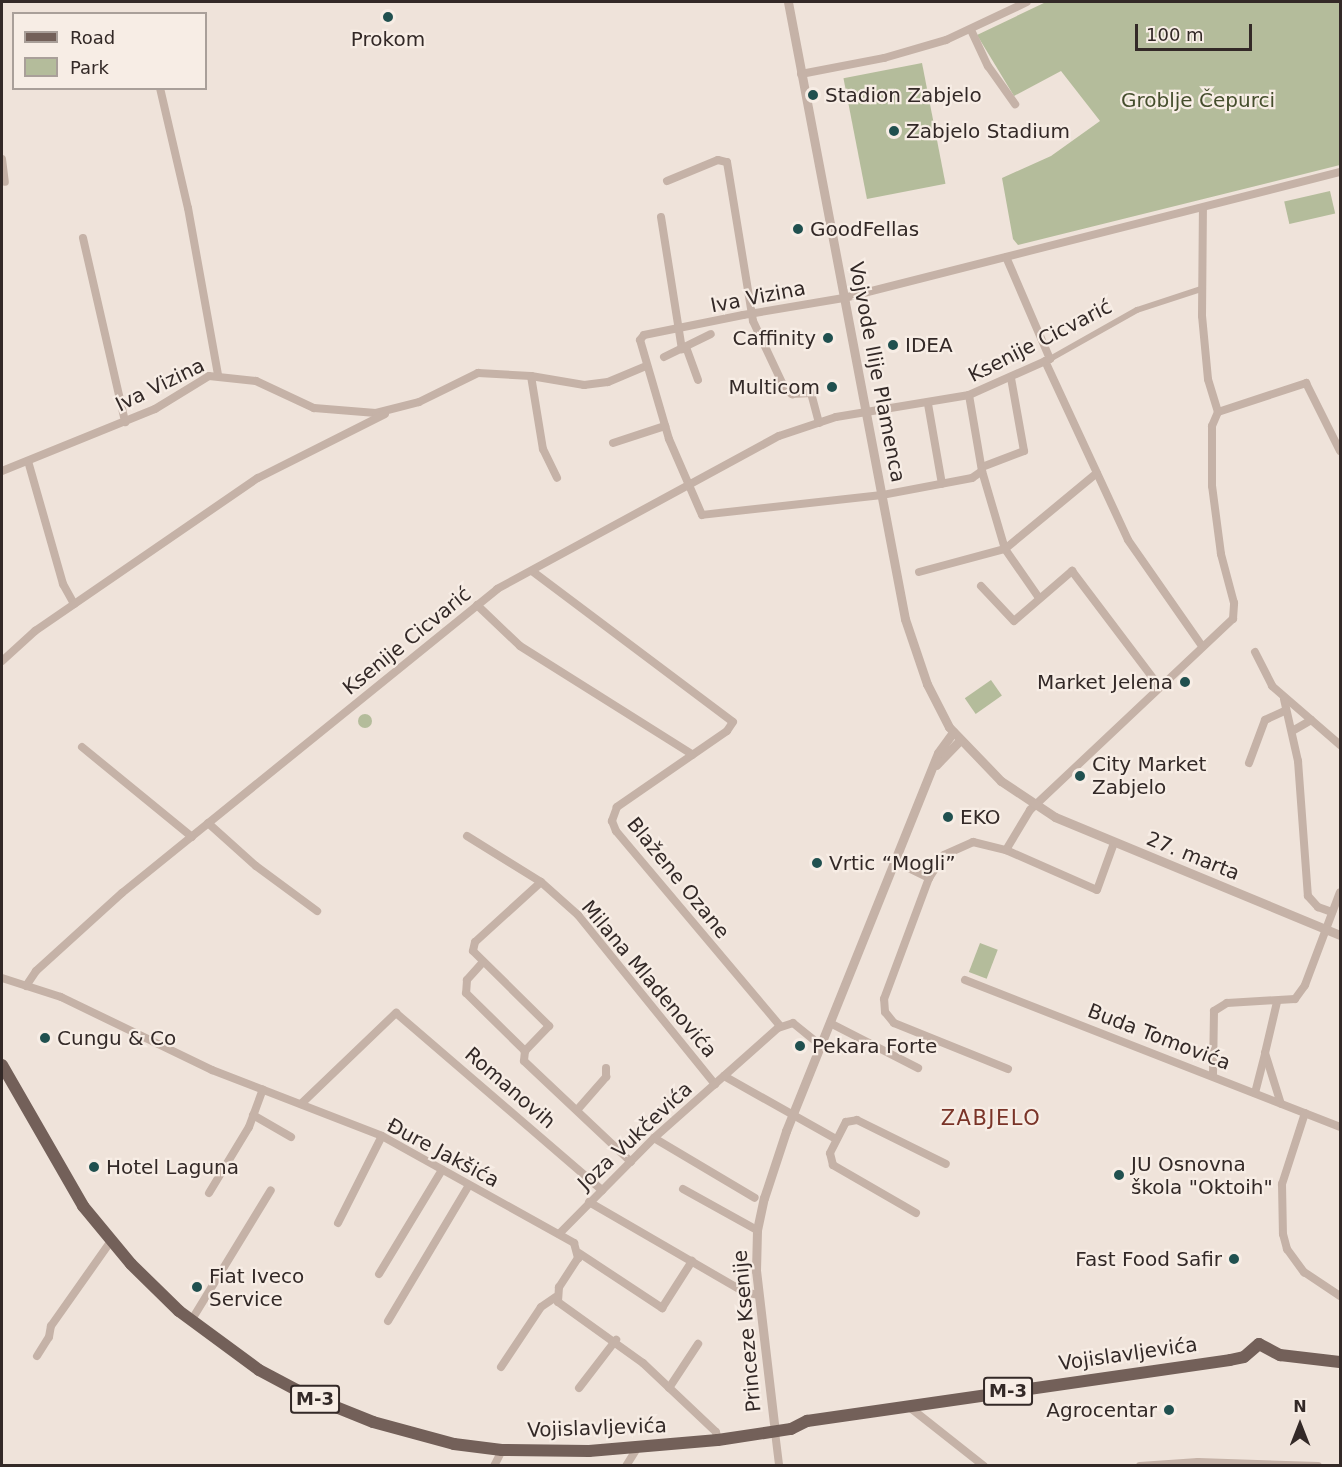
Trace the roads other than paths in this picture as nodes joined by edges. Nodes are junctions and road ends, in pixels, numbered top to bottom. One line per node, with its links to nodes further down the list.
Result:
1 (788, 2): 4 (street, Vojvode Ilije Plamenca)
2 (1027, 2): 3 (street)
3 (971, 30): 4 (street); 6 (street)
4 (801, 74): 16 (street, Vojvode Ilije Plamenca)
5 (160, 90): 24 (street)
6 (1015, 104)
7 (2, 159): 10 (street)
8 (1341, 172): 11 (street, Iva Vizina)
9 (667, 181): 17 (street)
10 (5, 182)
11 (1203, 208): 14 (street, Iva Vizina); 15 (street)
12 (661, 217): 18 (street)
13 (83, 238): 33 (street)
14 (1006, 257): 16 (street, Iva Vizina); 22 (street)
15 (1201, 289): 22 (street, Ksenije Cicvarić); 32 (street)
16 (844, 298): 17 (street, Iva Vizina); 31 (street, Vojvode Ilije Plamenca)
17 (751, 314): 18 (street, Iva Vizina); 34 (street)
18 (678, 330): 20 (street); 23 (street, Iva Vizina)
19 (711, 334): 20 (street, Iva Vizina)
20 (684, 348): 21 (street, Iva Vizina); 27 (street)
21 (664, 357)
22 (1048, 360): 26 (street, Ksenije Cicvarić); 41 (street)
23 (646, 366): 25 (street, Iva Vizina); 35 (street, Iva Vizina)
24 (218, 375): 30 (street, Iva Vizina); 33 (street, Iva Vizina)
25 (531, 376): 30 (street, Iva Vizina); 42 (street)
26 (1011, 378): 28 (street, Ksenije Cicvarić); 39 (street)
27 (698, 380)
28 (969, 395): 29 (street, Ksenije Cicvarić); 39 (street)
29 (928, 404): 31 (street, Ksenije Cicvarić); 43 (street)
30 (394, 409): 51 (street)
31 (866, 412): 34 (street, Ksenije Cicvarić); 45 (street, Vojvode Ilije Plamenca)
32 (1218, 412): 37 (street); 53 (street)
33 (125, 422): 38 (street, Iva Vizina)
34 (819, 423): 44 (street, Ksenije Cicvarić)
35 (665, 426): 36 (street); 44 (street, Iva Vizina)
36 (613, 443)
37 (1341, 451)
38 (28, 461): 40 (street, Iva Vizina); 51 (street)
39 (982, 469): 43 (street); 46 (street)
40 (2, 471)
41 (1097, 473): 46 (street); 53 (street)
42 (557, 478)
43 (942, 484): 45 (street)
44 (689, 487): 45 (street, Iva Vizina); 47 (street, Ksenije Cicvarić)
45 (882, 495): 61 (street, Vojvode Ilije Plamenca)
46 (1005, 549): 48 (street); 50 (street)
47 (532, 571): 52 (street, Ksenije Cicvarić); 65 (street, Blažene Ozane)
48 (920, 572)
49 (981, 586): 50 (street)
50 (1039, 598): 56 (street)
51 (74, 604): 55 (street)
52 (477, 605): 65 (street); 69 (street, Ksenije Cicvarić)
53 (1202, 646): 56 (street)
54 (1255, 652): 57 (street)
55 (2, 660)
56 (1159, 686): 68 (street)
57 (1284, 699): 58 (street); 59 (street)
58 (1286, 710): 60 (street); 66 (street)
59 (1311, 720): 60 (street); 63 (street)
60 (1294, 730): 79 (street)
61 (953, 732): 62 (street, Vojvode Ilije Plamenca); 67 (street, Princeze Ksenije)
62 (960, 740): 67 (street, Princeze Ksenije); 68 (street, 27. marta)
63 (1341, 745)
64 (82, 747): 70 (street)
65 (693, 755): 88 (street, Blažene Ozane)
66 (1249, 763)
67 (932, 769): 74 (street, Princeze Ksenije)
68 (1035, 806): 72 (street, 27. marta); 73 (street)
69 (208, 823): 70 (street, Ksenije Cicvarić); 78 (street)
70 (192, 837): 85 (street, Ksenije Cicvarić)
71 (467, 837): 76 (street, Milana Mladenovića)
72 (1114, 843): 73 (street); 80 (street, 27. marta)
73 (1006, 850): 75 (street)
74 (896, 862): 75 (street); 87 (street, Princeze Ksenije)
75 (929, 878): 95 (street)
76 (541, 882): 82 (street); 98 (street, Milana Mladenovića)
77 (1341, 892): 79 (street)
78 (317, 911)
79 (1332, 912): 80 (street)
80 (1326, 928): 81 (street, 27. marta); 86 (street)
81 (1341, 935)
82 (483, 962): 90 (street); 90 (street)
83 (2, 978): 85 (street, Đure Jakšića)
84 (965, 980): 96 (street, Buda Tomovića)
85 (26, 986): 99 (street, Đure Jakšića)
86 (1277, 1002): 91 (street); 96 (street)
87 (830, 1023): 89 (street, Princeze Ksenije); 94 (street)
88 (780, 1026): 89 (street); 97 (street, Joza Vukčevića)
89 (820, 1046): 106 (street, Princeze Ksenije)
90 (525, 1051): 103 (street)
91 (1265, 1053): 100 (street); 102 (street)
92 (2, 1065): 126 (main road, Vojislavljevića / M-3)
93 (606, 1068): 103 (street)
94 (918, 1068)
95 (1008, 1069)
96 (1213, 1074): 100 (street, Buda Tomovića)
97 (724, 1076): 98 (street, Joza Vukčevića); 106 (street)
98 (715, 1084): 110 (street, Joza Vukčevića)
99 (263, 1089): 101 (street, Đure Jakšića); 105 (street)
100 (1255, 1093): 102 (street, Buda Tomovića)
101 (301, 1104): 109 (street, Đure Jakšića); 118 (street, Romanovih)
102 (1281, 1104): 104 (street, Buda Tomovića)
103 (578, 1109): 112 (street)
104 (1305, 1113): 107 (street, Buda Tomovića); 131 (street)
105 (254, 1115): 108 (street); 119 (street)
106 (792, 1116): 111 (street); 124 (street, Princeze Ksenije)
107 (1341, 1127)
108 (291, 1137)
109 (382, 1137): 114 (street, Đure Jakšića); 123 (street)
110 (654, 1138): 112 (street, Joza Vukčevića); 120 (street)
111 (836, 1139): 113 (street); 122 (street)
112 (630, 1162): 118 (street, Joza Vukčevića)
113 (946, 1164)
114 (442, 1170): 115 (street, Đure Jakšića); 129 (street)
115 (469, 1185): 125 (street, Đure Jakšića); 134 (street)
116 (683, 1189): 124 (street)
117 (271, 1190): 133 (street)
118 (602, 1190): 121 (street, Joza Vukčevića)
119 (209, 1193)
120 (755, 1198)
121 (589, 1202): 125 (street, Joza Vukčevića); 128 (street)
122 (916, 1212)
123 (338, 1223)
124 (757, 1230): 130 (street, Princeze Ksenije)
125 (559, 1234): 127 (street, Đure Jakšića)
126 (111, 1240): 133 (main road, Vojislavljevića / M-3); 137 (street)
127 (579, 1253): 128 (street, Đure Jakšića); 132 (street)
128 (692, 1261): 130 (street)
129 (379, 1274)
130 (758, 1295): 143 (street, Princeze Ksenije)
131 (1341, 1296)
132 (556, 1297): 135 (street); 139 (street)
133 (191, 1321): 145 (main road, Vojislavljevića / M-3)
134 (388, 1321)
135 (616, 1340): 140 (street); 141 (street)
136 (698, 1344): 141 (street)
137 (37, 1356)
138 (1341, 1362): 142 (main road, Vojislavljevića / M-3)
139 (501, 1367)
140 (579, 1388)
141 (669, 1388): 144 (street)
142 (908, 1406): 143 (main road, Vojislavljevića / M-3); 150 (street)
143 (775, 1432): 144 (main road, Vojislavljevića / M-3); 147 (street)
144 (718, 1440): 146 (main road, Vojislavljevića / M-3)
145 (502, 1450): 146 (main road, Vojislavljevića / M-3); 148 (street)
146 (636, 1450): 149 (street)
147 (778, 1465)
148 (494, 1466)
149 (626, 1466)
150 (984, 1466)
151 (1140, 1466): 152 (street)
152 (1318, 1466)

